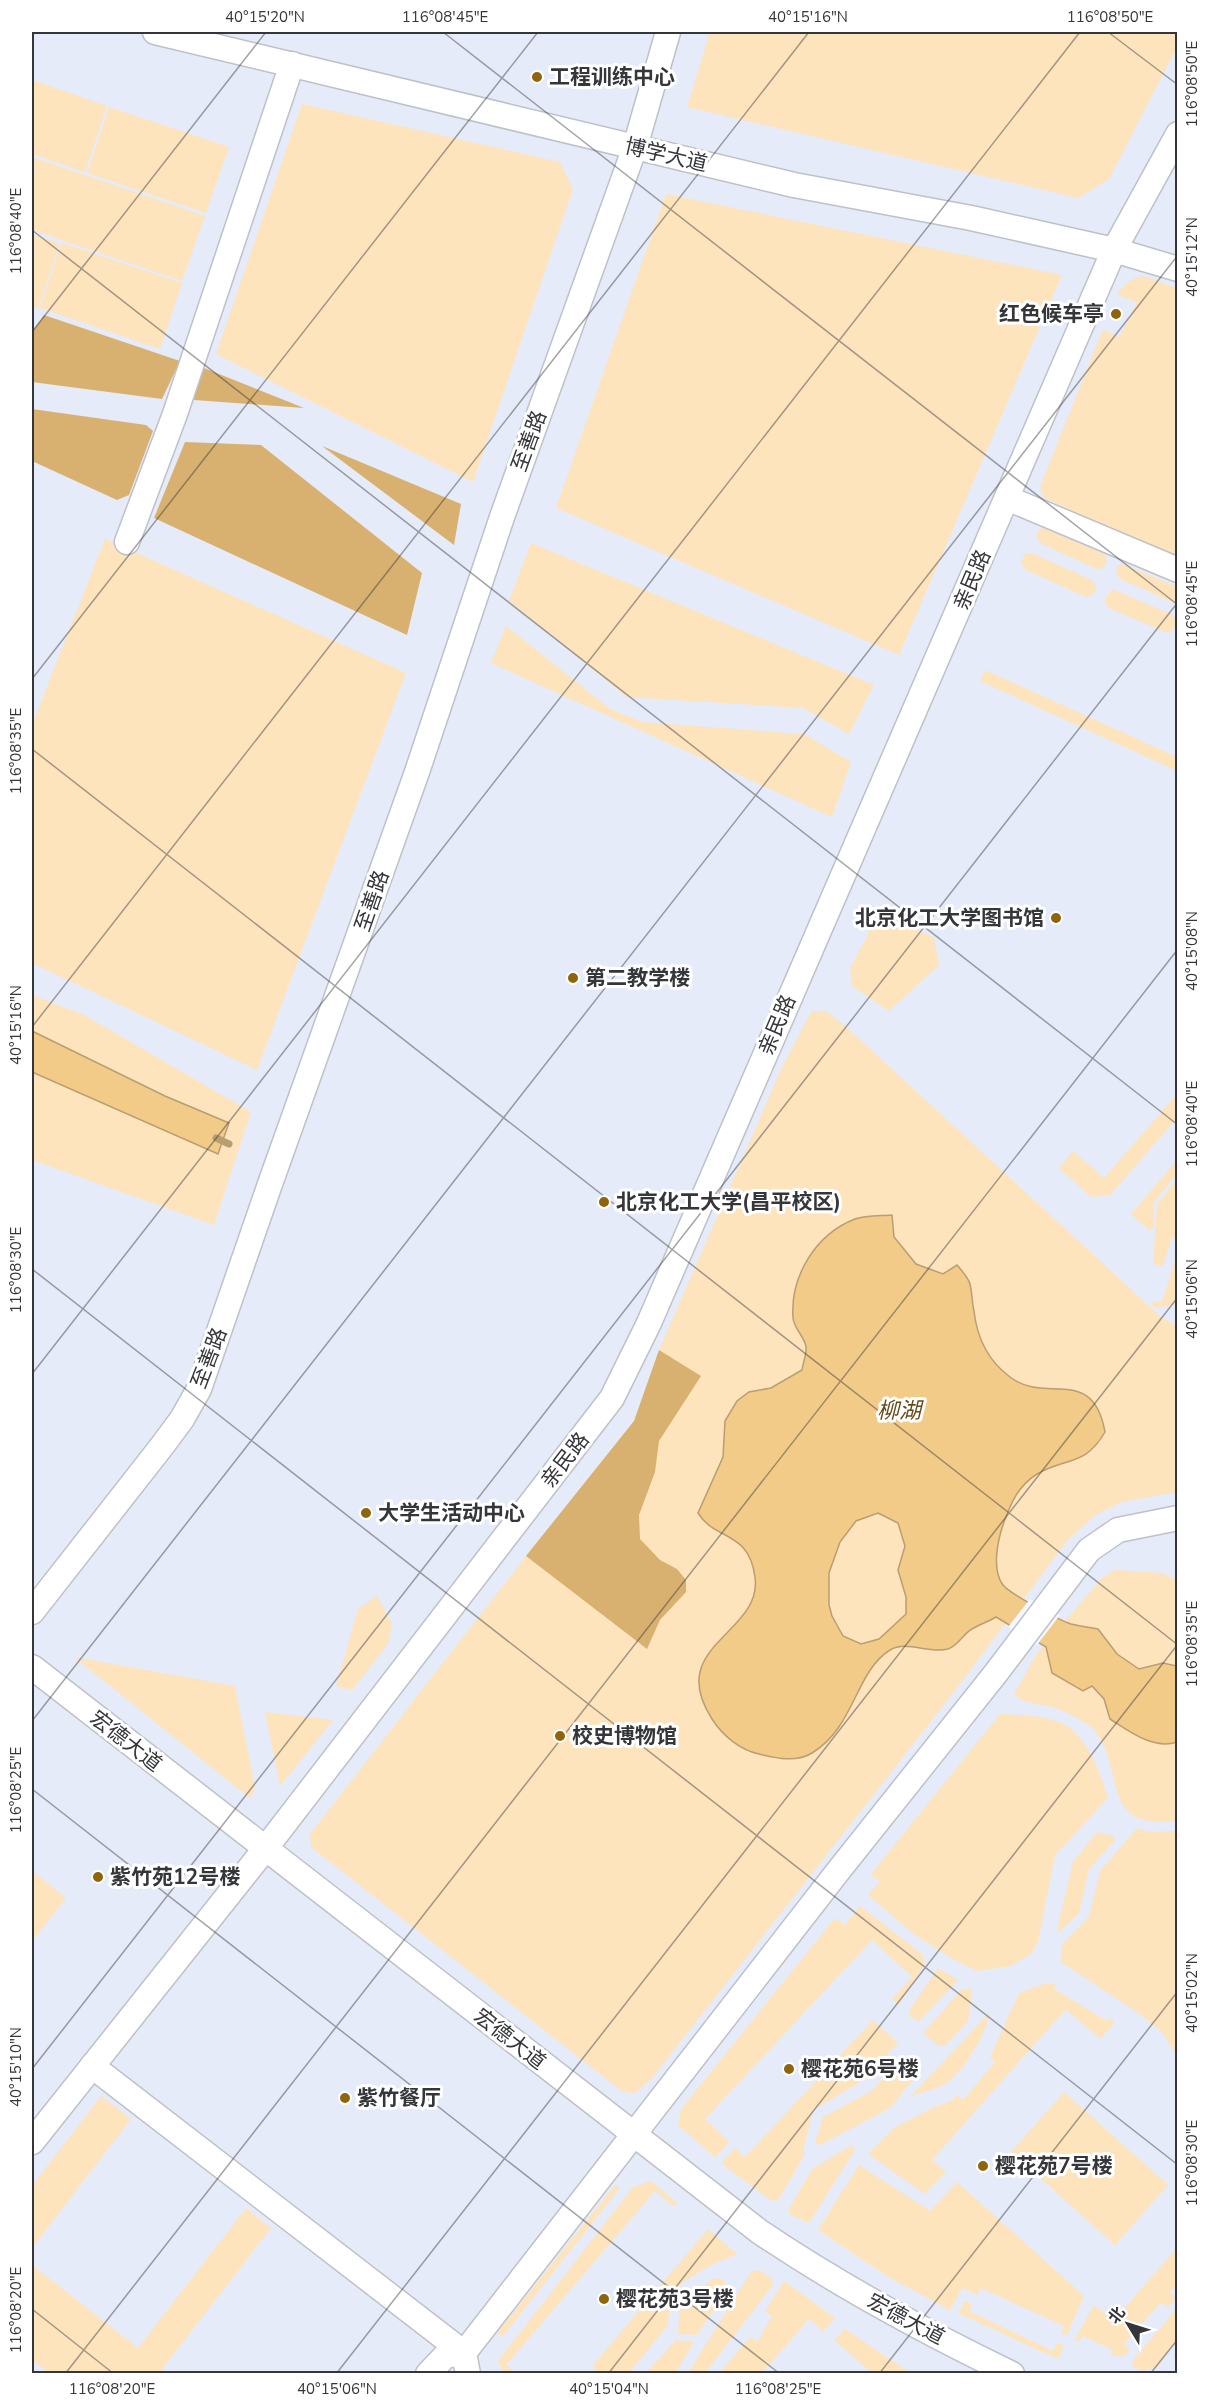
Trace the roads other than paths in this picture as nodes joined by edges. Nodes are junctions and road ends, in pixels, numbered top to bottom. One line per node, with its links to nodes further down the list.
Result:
1 (155, 32): 3 (street, 博学大道)
2 (668, 32): 5 (street, 至善路)
3 (292, 64): 5 (street, 博学大道); 9 (street)
4 (1178, 134): 6 (street, 亲民路)
5 (634, 147): 6 (street, 博学大道); 12 (street, 至善路)
6 (1114, 250): 7 (street, 博学大道); 8 (street, 亲民路)
7 (1178, 269)
8 (1007, 498): 10 (street); 14 (street, 亲民路)
9 (127, 542)
10 (1178, 570)
11 (1178, 1518): 16 (street)
12 (32, 1612)
13 (32, 1667): 14 (street, 宏德大道)
14 (265, 1849): 15 (street, 亲民路); 16 (street, 宏德大道)
15 (92, 2066): 17 (street, 亲民路); 18 (street)
16 (634, 2136): 18 (street); 20 (street, 宏德大道)
17 (32, 2142)
18 (466, 2363): 19 (street)
19 (428, 2373)
20 (1012, 2373)

